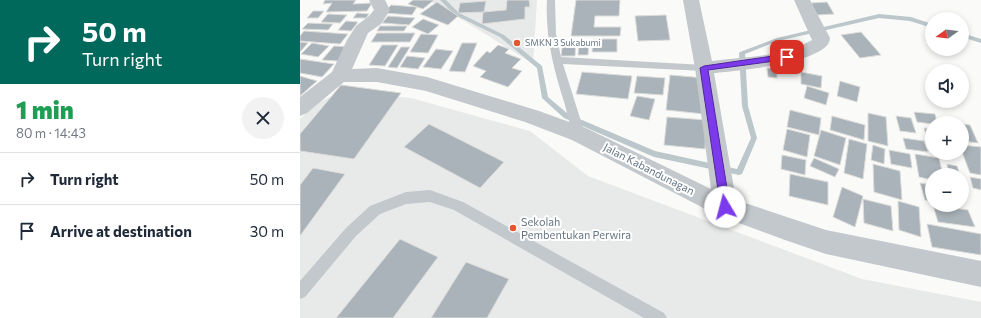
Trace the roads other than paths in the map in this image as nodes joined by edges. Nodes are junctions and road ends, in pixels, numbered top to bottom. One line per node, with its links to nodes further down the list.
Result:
1 (377, 0): 7 (street)
2 (551, 0): 5 (lane)
3 (691, 0): 6 (street)
4 (802, 0): 6 (street)
5 (557, 60): 6 (lane); 9 (lane)
6 (704, 68): 10 (street)
7 (340, 76): 8 (street); 9 (street, Jalan Kabandunagan)
8 (300, 108)
9 (579, 134): 10 (street, Jalan Kabandunagan)
10 (725, 207): 11 (street, Jalan Kabandunagan)
11 (981, 274)
12 (300, 292): 13 (lane)
13 (659, 318)

